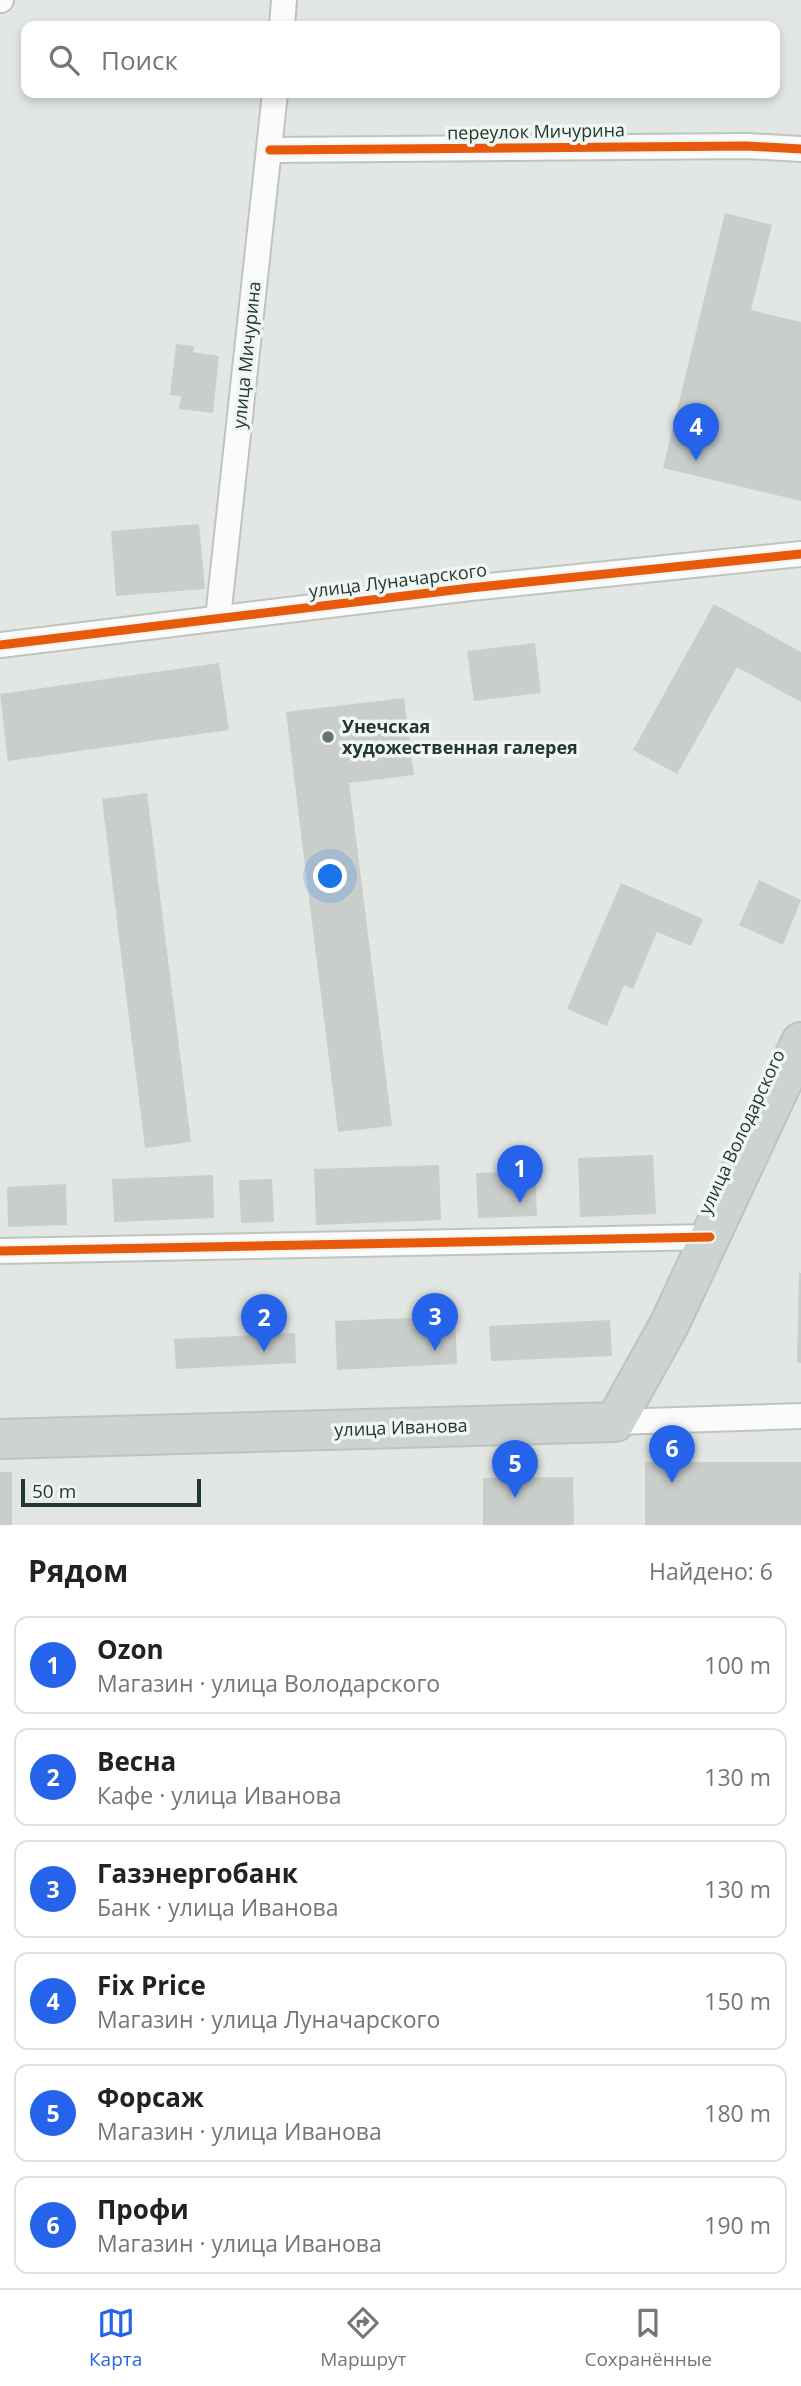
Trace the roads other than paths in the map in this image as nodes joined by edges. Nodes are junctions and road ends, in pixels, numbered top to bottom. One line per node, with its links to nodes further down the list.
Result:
1 (284, 0): 2 (street)
2 (282, 21)
3 (275, 98): 5 (street, улица Мичурина)
4 (801, 149): 5 (street, переулок Мичурина)
5 (270, 150): 7 (street, улица Мичурина)
6 (801, 554): 7 (street, улица Луначарского)
7 (218, 618): 8 (street, улица Луначарского)
8 (0, 645)
9 (801, 1042): 10 (main road, улица Володарского)
10 (710, 1237): 11 (street); 13 (main road, улица Володарского)
11 (0, 1251)
12 (801, 1416): 13 (street, улица Иванова)
13 (615, 1422): 14 (main road, улица Иванова)
14 (0, 1440)

